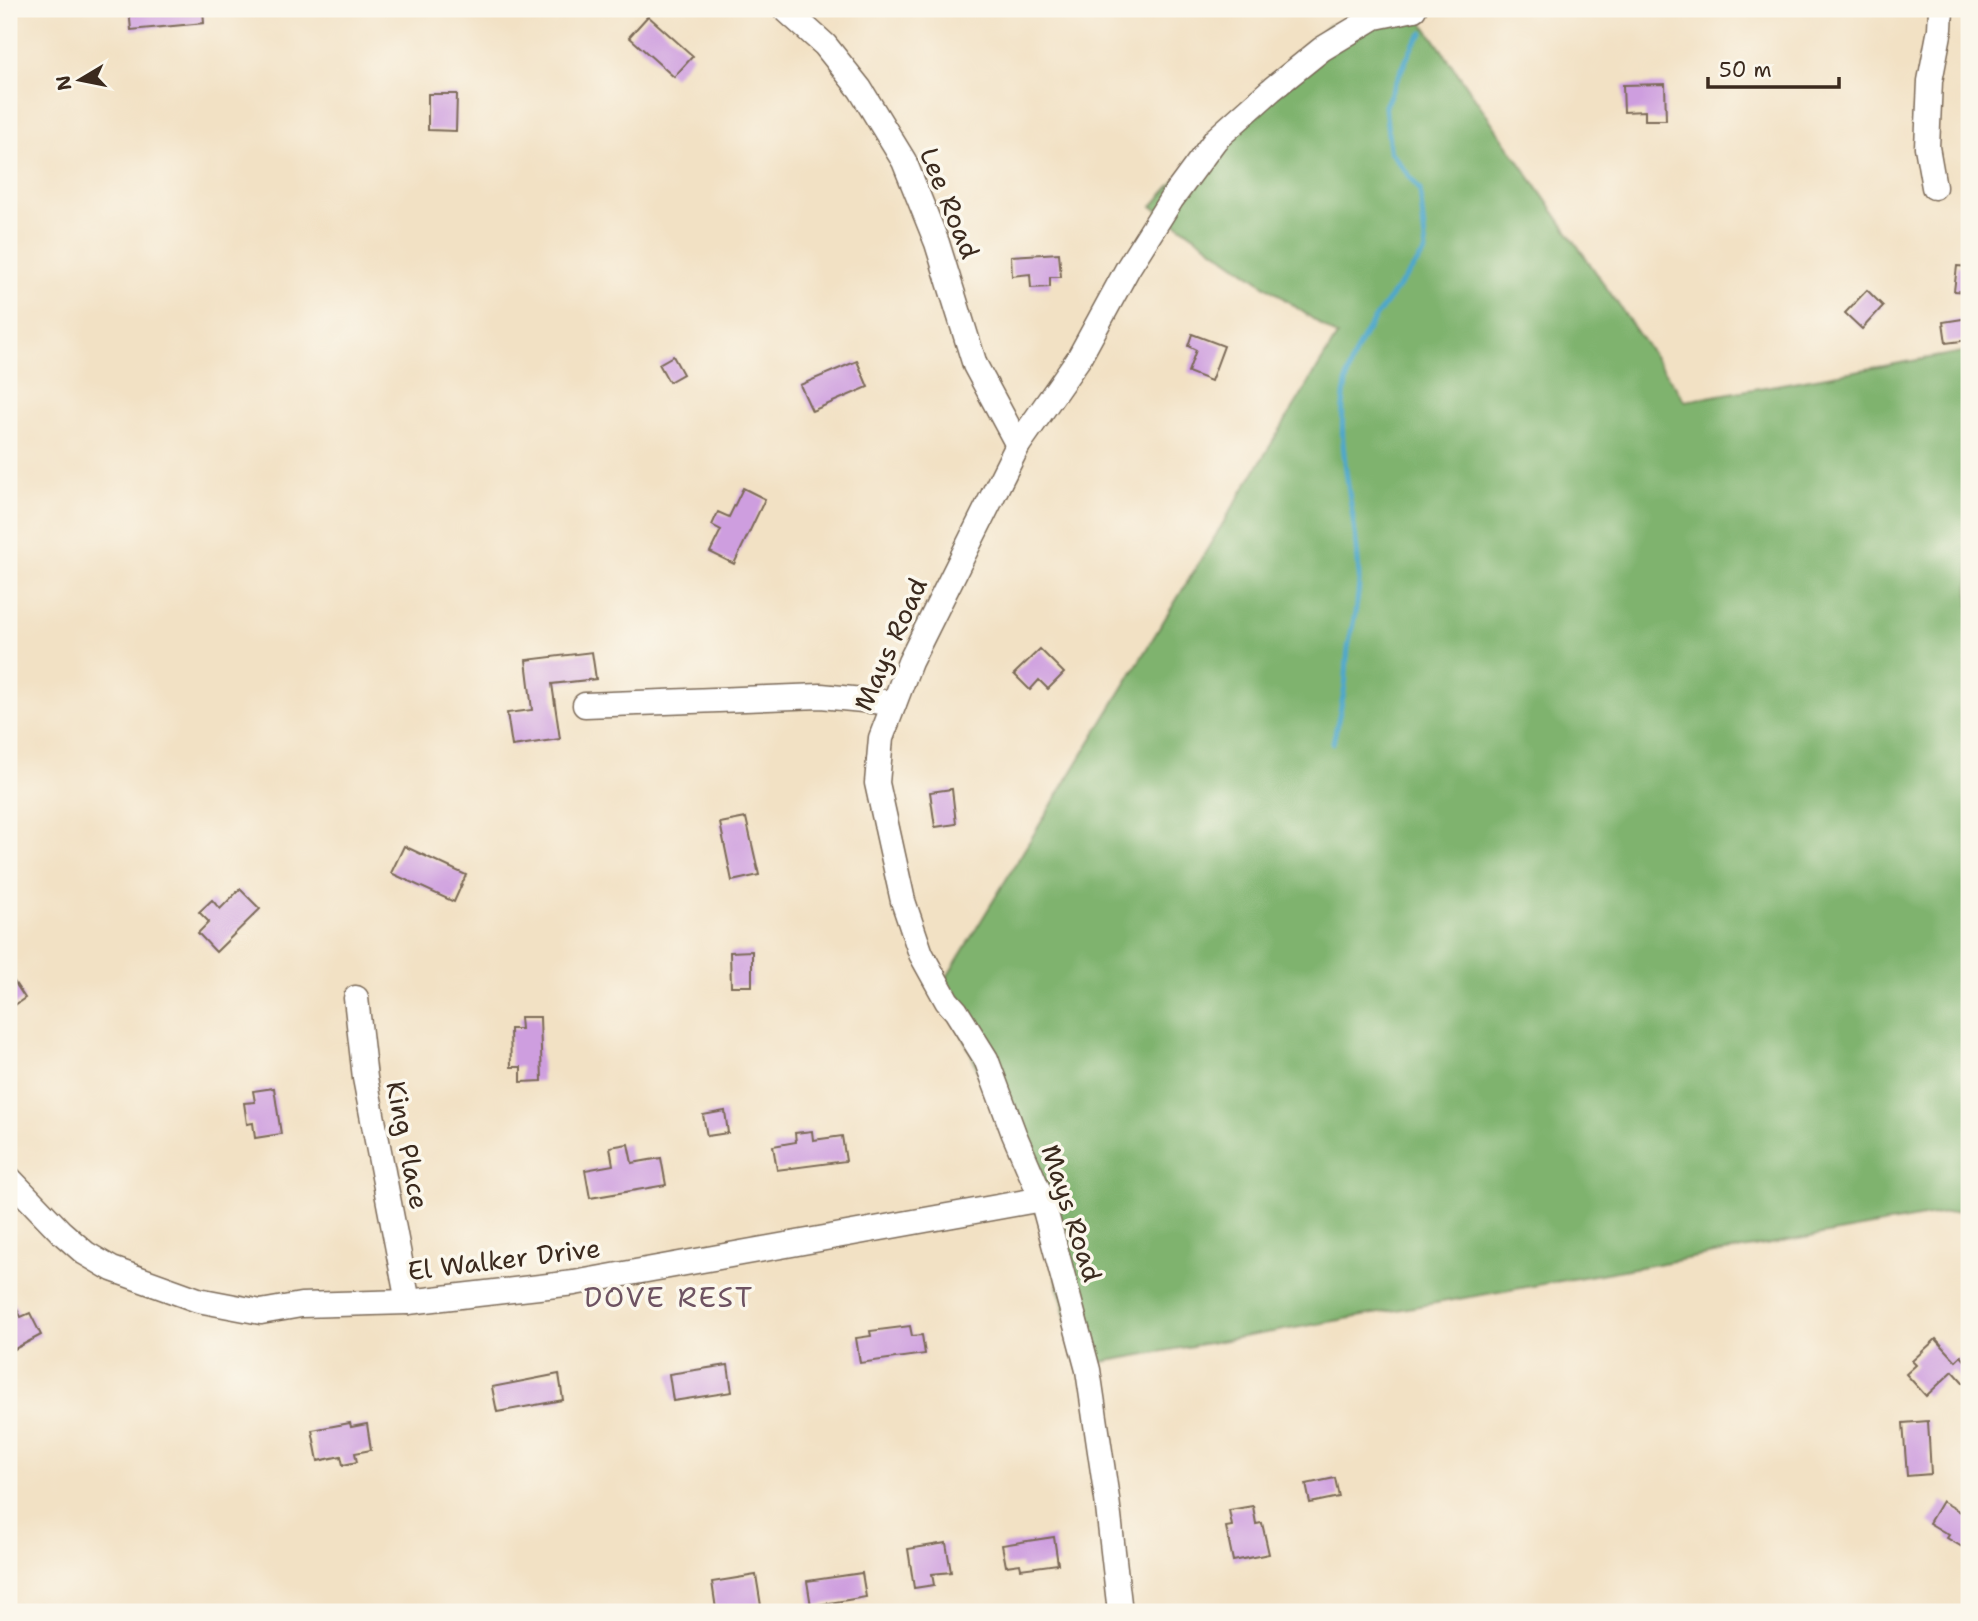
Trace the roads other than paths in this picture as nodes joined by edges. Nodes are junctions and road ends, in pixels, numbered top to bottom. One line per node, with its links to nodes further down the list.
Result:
1 (785, 9): 5 (street, Lee Road)
2 (1414, 9): 5 (street, Mays Road)
3 (1941, 9): 4 (street)
4 (1934, 187)
5 (1018, 445): 6 (street, Mays Road)
6 (894, 703): 7 (street); 10 (street, Mays Road)
7 (585, 705)
8 (356, 998): 11 (street, King Place)
9 (9, 1178): 11 (street, El Walker Drive)
10 (1042, 1199): 11 (street, El Walker Drive); 12 (street, Mays Road)
11 (408, 1302)
12 (1120, 1612)

